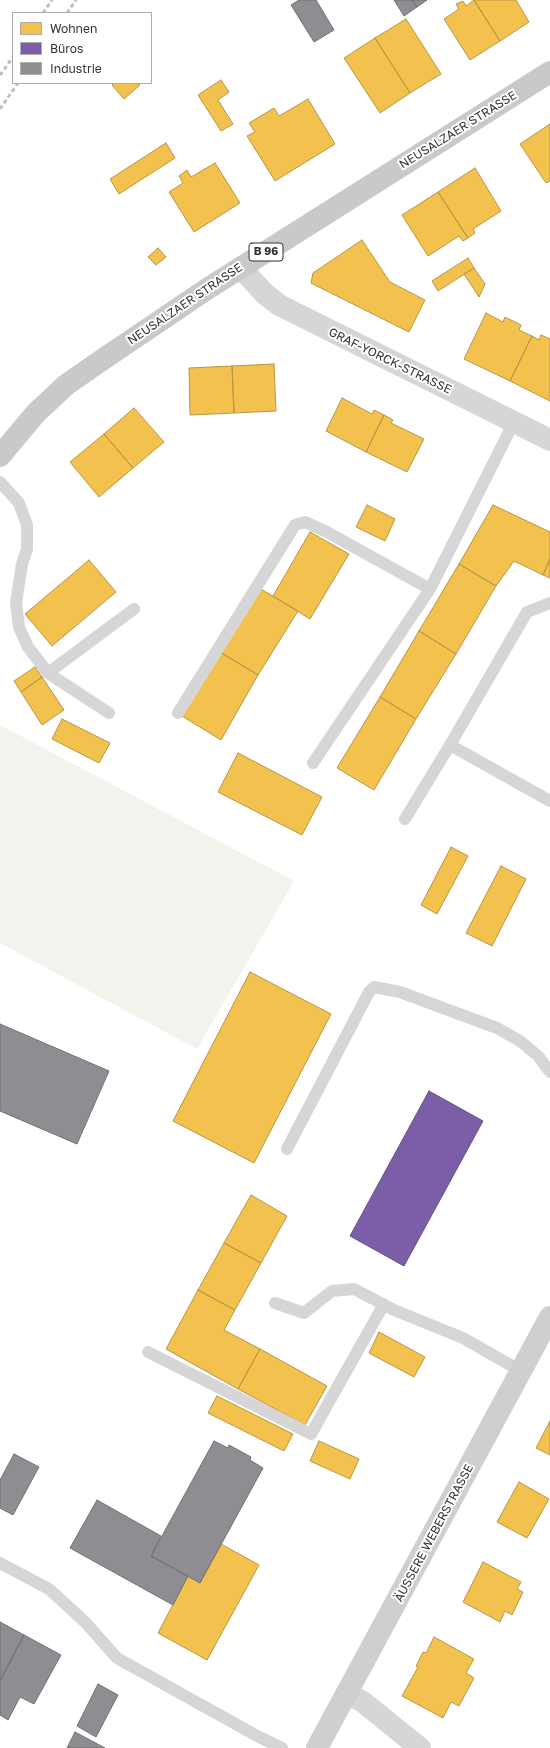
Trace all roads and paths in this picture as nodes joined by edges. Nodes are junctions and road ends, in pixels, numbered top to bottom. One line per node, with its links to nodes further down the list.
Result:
1 (550, 72): 2 (main road, NEUSALZAER STRASSE / B 96)
2 (240, 268): 3 (street, GRAF-YORCK-STRASSE); 5 (main road, NEUSALZAER STRASSE / B 96)
3 (514, 422): 4 (street, GRAF-YORCK-STRASSE); 7 (lane)
4 (550, 440)
5 (0, 456)
6 (0, 482): 10 (lane)
7 (430, 589): 12 (lane); 14 (lane)
8 (550, 603): 13 (lane)
9 (134, 609): 10 (lane)
10 (48, 674): 11 (lane)
11 (109, 713)
12 (178, 713)
13 (450, 745): 15 (lane); 16 (lane)
14 (313, 763)
15 (550, 801)
16 (405, 819)
17 (550, 1072): 18 (lane)
18 (287, 1149)
19 (275, 1303): 20 (lane)
20 (384, 1304): 22 (lane); 23 (lane)
21 (550, 1317): 23 (main road, ÄUSSERE WEBERSTRASSE)
22 (148, 1352)
23 (521, 1371): 25 (main road, ÄUSSERE WEBERSTRASSE)
24 (0, 1563): 26 (lane)
25 (347, 1693): 27 (main road, ÄUSSERE WEBERSTRASSE); 28 (street)
26 (282, 1748)
27 (317, 1748)
28 (420, 1748)

